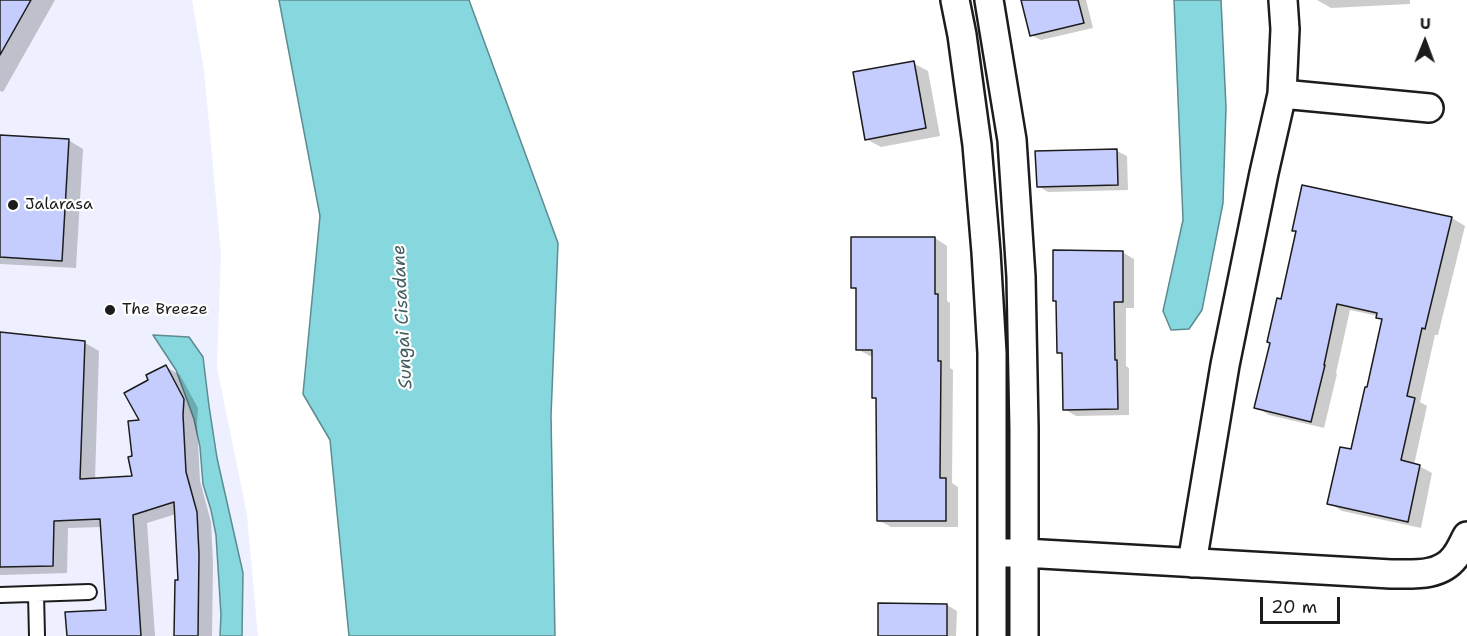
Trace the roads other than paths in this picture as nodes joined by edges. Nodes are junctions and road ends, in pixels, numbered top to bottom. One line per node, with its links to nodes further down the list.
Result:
1 (955, 0): 7 (street)
2 (989, 0): 6 (street)
3 (1283, 0): 4 (street)
4 (1282, 94): 5 (street); 11 (street)
5 (1429, 108)
6 (1023, 351): 7 (street); 9 (street)
7 (992, 353): 10 (street)
8 (1467, 536): 11 (street)
9 (1024, 553): 10 (street); 11 (street); 17 (street)
10 (993, 554): 16 (street)
11 (1192, 563)
12 (89, 592): 13 (lane)
13 (36, 594): 14 (lane); 15 (lane)
14 (0, 595)
15 (37, 636)
16 (992, 636)
17 (1024, 636)

